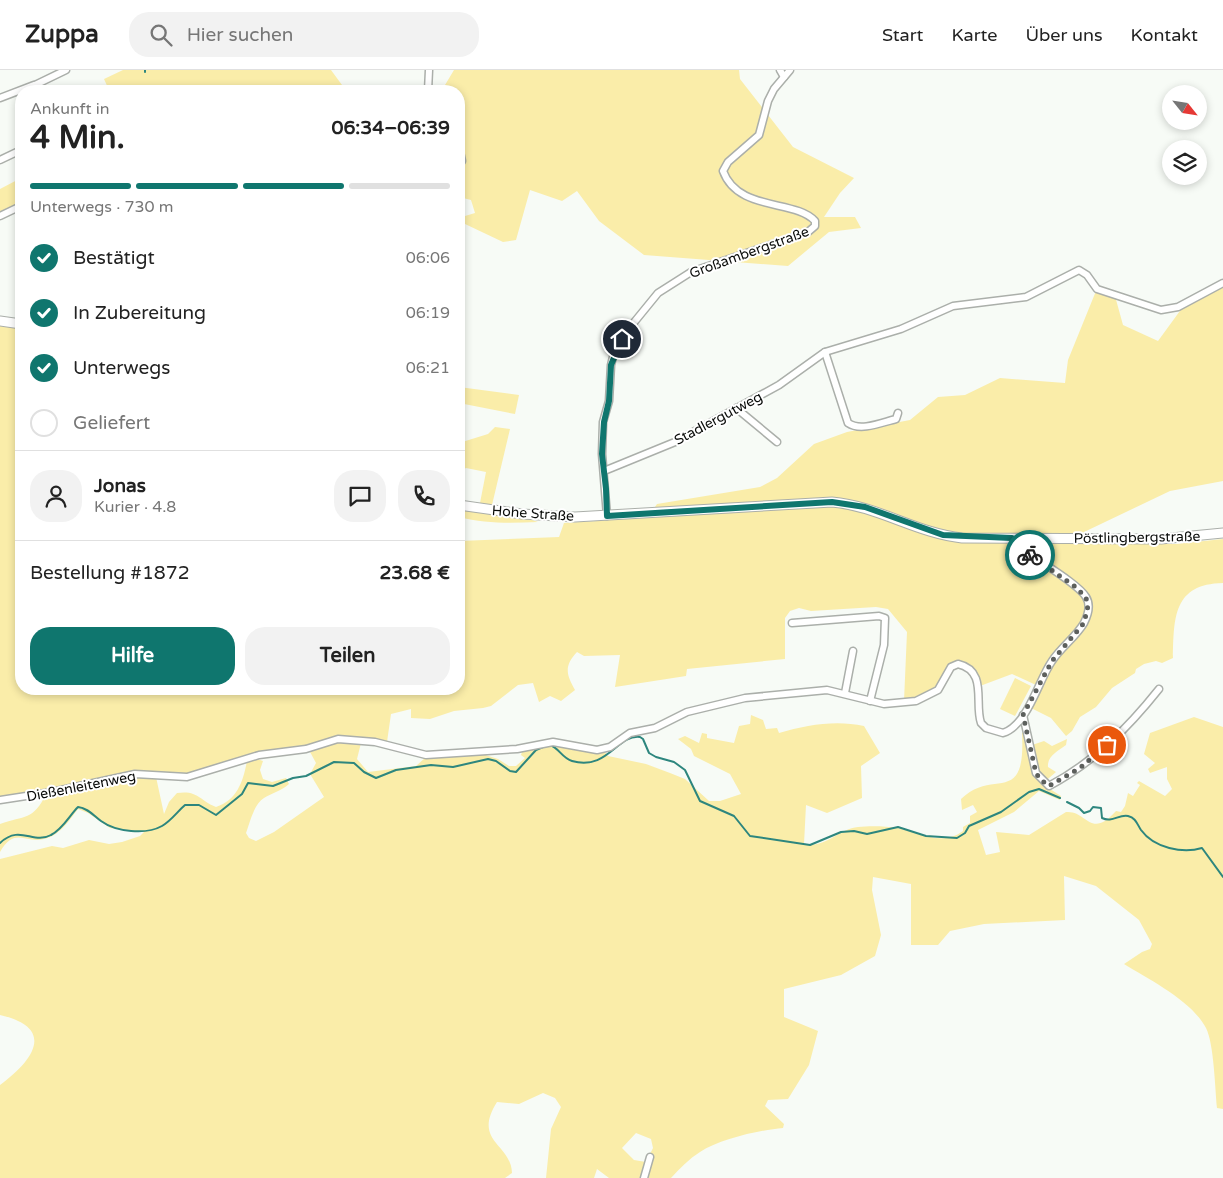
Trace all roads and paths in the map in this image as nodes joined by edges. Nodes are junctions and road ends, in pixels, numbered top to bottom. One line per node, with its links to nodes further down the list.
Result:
1 (66, 70): 6 (street)
2 (430, 70): 7 (street)
3 (780, 70): 5 (street)
4 (790, 70): 5 (street)
5 (784, 77): 21 (street, Großambergstraße)
6 (35, 85)
7 (429, 85)
8 (15, 92): 9 (street)
9 (0, 98)
10 (15, 153): 11 (street)
11 (0, 160)
12 (15, 209): 13 (street)
13 (0, 216)
14 (1223, 283): 17 (street, Stadlergutweg)
15 (0, 321): 16 (main road)
16 (15, 323)
17 (824, 352): 18 (street, Stadlergutweg); 19 (street)
18 (736, 408): 20 (street); 21 (street, Stadlergutweg)
19 (898, 413)
20 (777, 442)
21 (604, 471): 23 (street, Großambergstraße)
22 (465, 506): 23 (main road, Hohe Straße)
23 (607, 516): 25 (main road, Pöstlingbergstraße)
24 (1223, 533): 25 (main road, Pöstlingbergstraße)
25 (1012, 538): 31 (street, Dießenleitenweg)
26 (792, 622): 30 (street)
27 (853, 651): 29 (street)
28 (1159, 689): 31 (street)
29 (845, 693): 30 (street, Dießenleitenweg); 32 (street, Dießenleitenweg)
30 (870, 701): 31 (street, Dießenleitenweg)
31 (1023, 715)
32 (0, 800)
33 (650, 1158): 34 (street)
34 (644, 1178)

